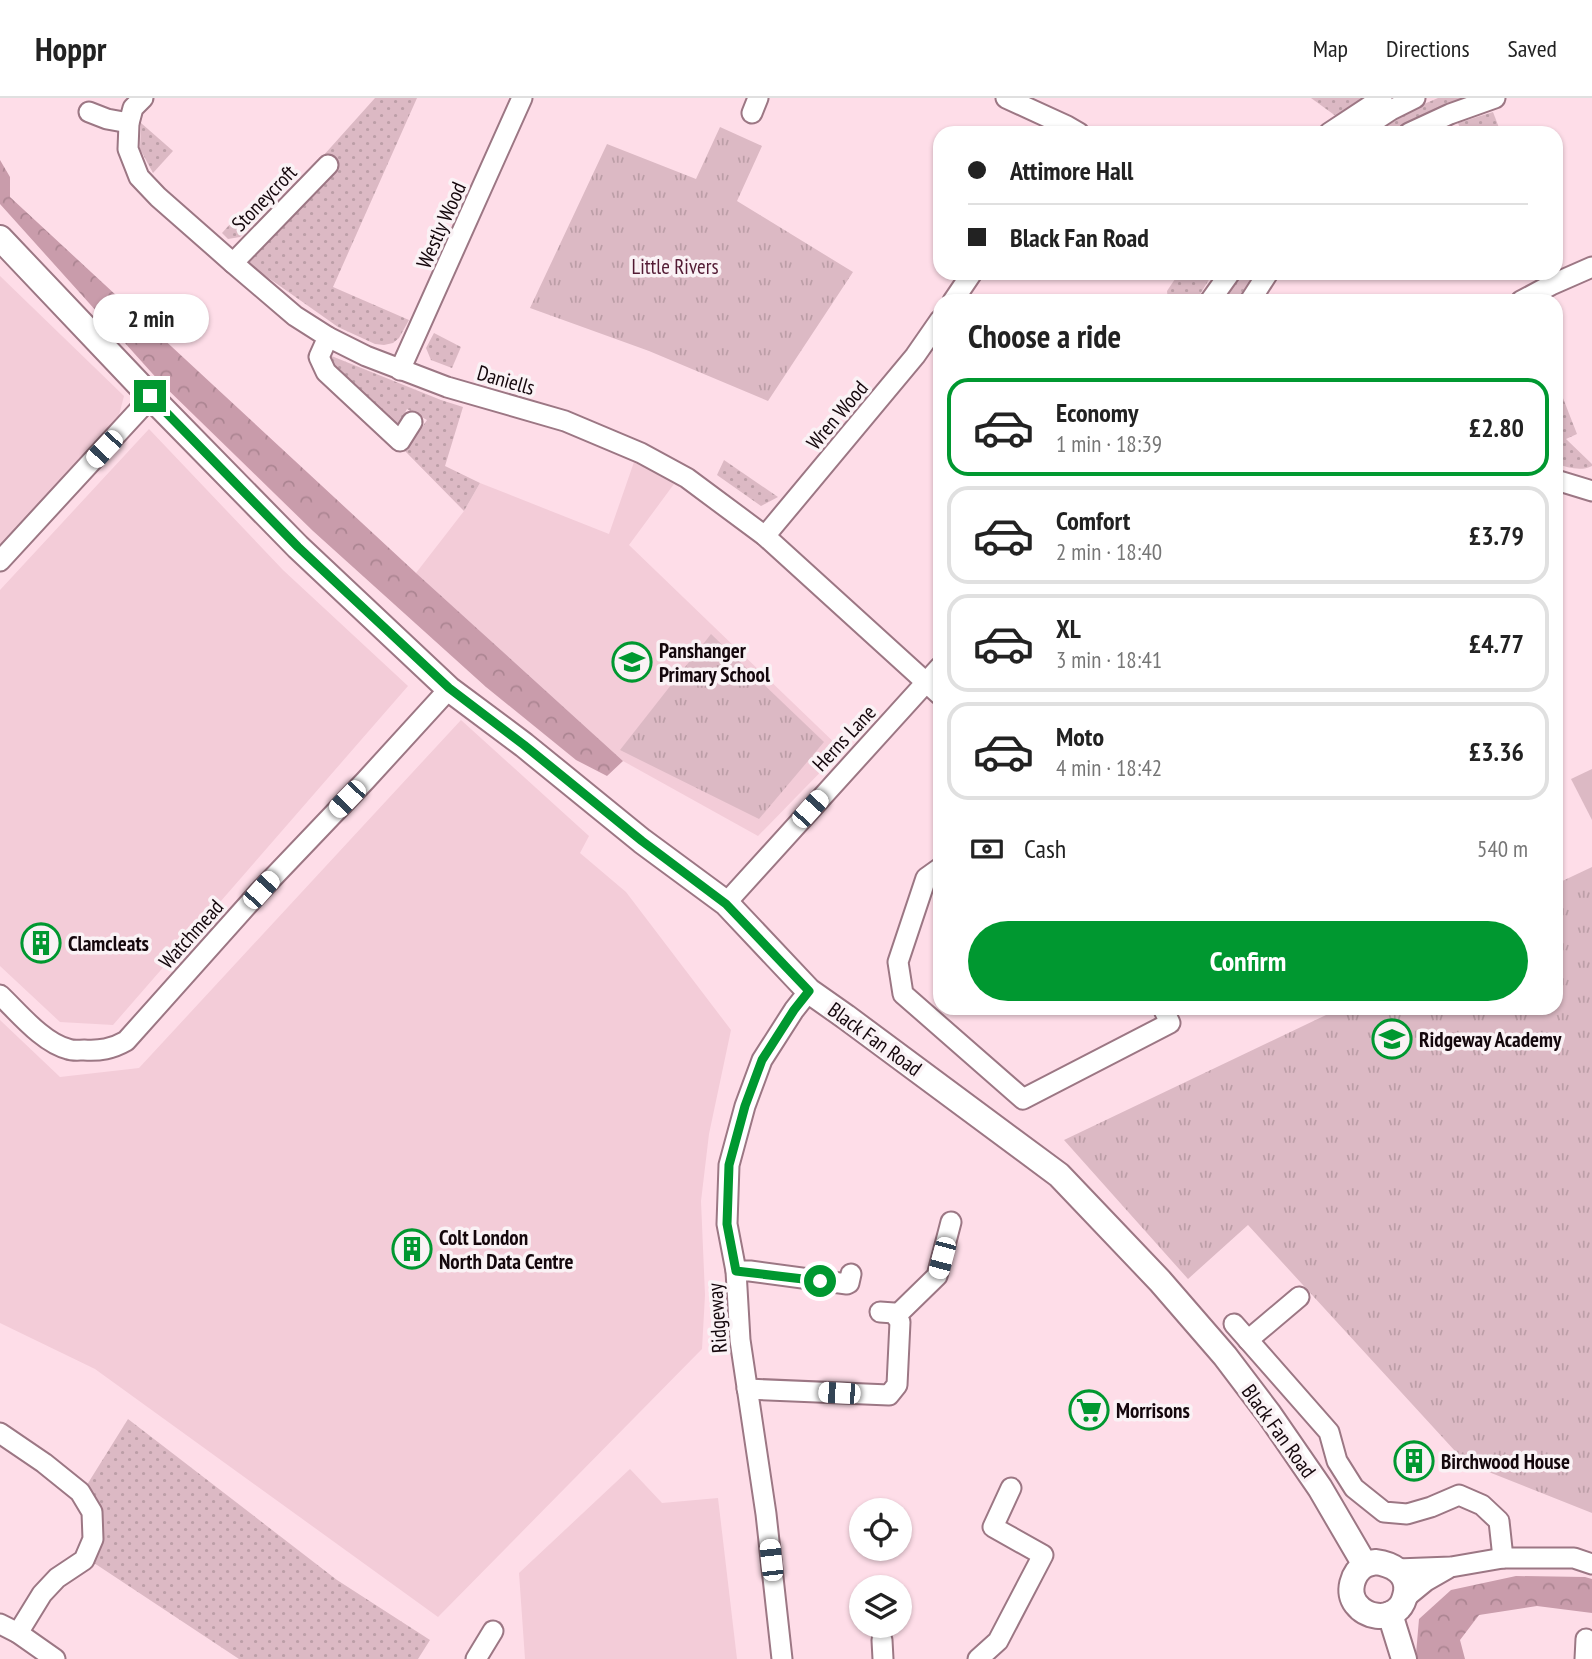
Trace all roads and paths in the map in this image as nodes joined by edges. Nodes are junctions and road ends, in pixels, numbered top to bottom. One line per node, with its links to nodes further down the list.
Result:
1 (143, 98): 8 (street)
2 (522, 98): 22 (street, Westly Wood)
3 (1006, 98): 9 (street)
4 (1382, 98): 10 (street)
5 (1415, 98): 11 (street)
6 (1495, 98): 12 (street)
7 (89, 112): 8 (street)
8 (129, 123): 15 (street, Daniells)
9 (1060, 126)
10 (1340, 126)
11 (1367, 126)
12 (1424, 126)
13 (328, 165): 15 (street, Stoneycroft)
14 (0, 238): 23 (main road, Black Fan Road)
15 (233, 263): 21 (street, Daniells)
16 (1592, 267): 17 (street)
17 (1563, 275)
18 (1547, 280): 19 (street)
19 (1530, 294)
20 (933, 329): 27 (street, Wren Wood)
21 (328, 337): 22 (street, Daniells); 24 (street)
22 (400, 370): 27 (street, Daniells)
23 (151, 397): 28 (street); 29 (main road, Black Fan Road)
24 (412, 422)
25 (1563, 482): 26 (street)
26 (1592, 491)
27 (765, 536): 30 (street, Daniells)
28 (0, 561)
29 (449, 688): 32 (main road, Black Fan Road); 34 (street, Watchmead)
30 (933, 689): 32 (street, Herns Lane)
31 (933, 873): 35 (street)
32 (726, 904): 33 (main road, Black Fan Road)
33 (809, 991): 37 (street, Ridgeway); 47 (main road, Black Fan Road)
34 (0, 995)
35 (1166, 1015)
36 (951, 1222): 42 (street)
37 (736, 1271): 38 (street); 42 (street, Ridgeway)
38 (851, 1274)
39 (1298, 1297): 41 (street)
40 (1234, 1324): 41 (street)
41 (1248, 1340): 45 (street)
42 (747, 1389): 57 (street, Ridgeway)
43 (0, 1433): 53 (street)
44 (1011, 1488): 58 (street)
45 (1503, 1558): 46 (street); 48 (street)
46 (1592, 1564)
47 (1365, 1565): 49 (main road); 50 (main road)
48 (1451, 1567): 49 (street); 50 (street)
49 (1397, 1569): 50 (main road)
50 (1397, 1606): 59 (main road)
51 (0, 1624): 53 (street)
52 (493, 1631): 56 (street)
53 (18, 1633): 55 (street)
54 (1586, 1639): 60 (street)
55 (55, 1659)
56 (476, 1659)
57 (782, 1659)
58 (978, 1659)
59 (1404, 1659)
60 (1585, 1659)

